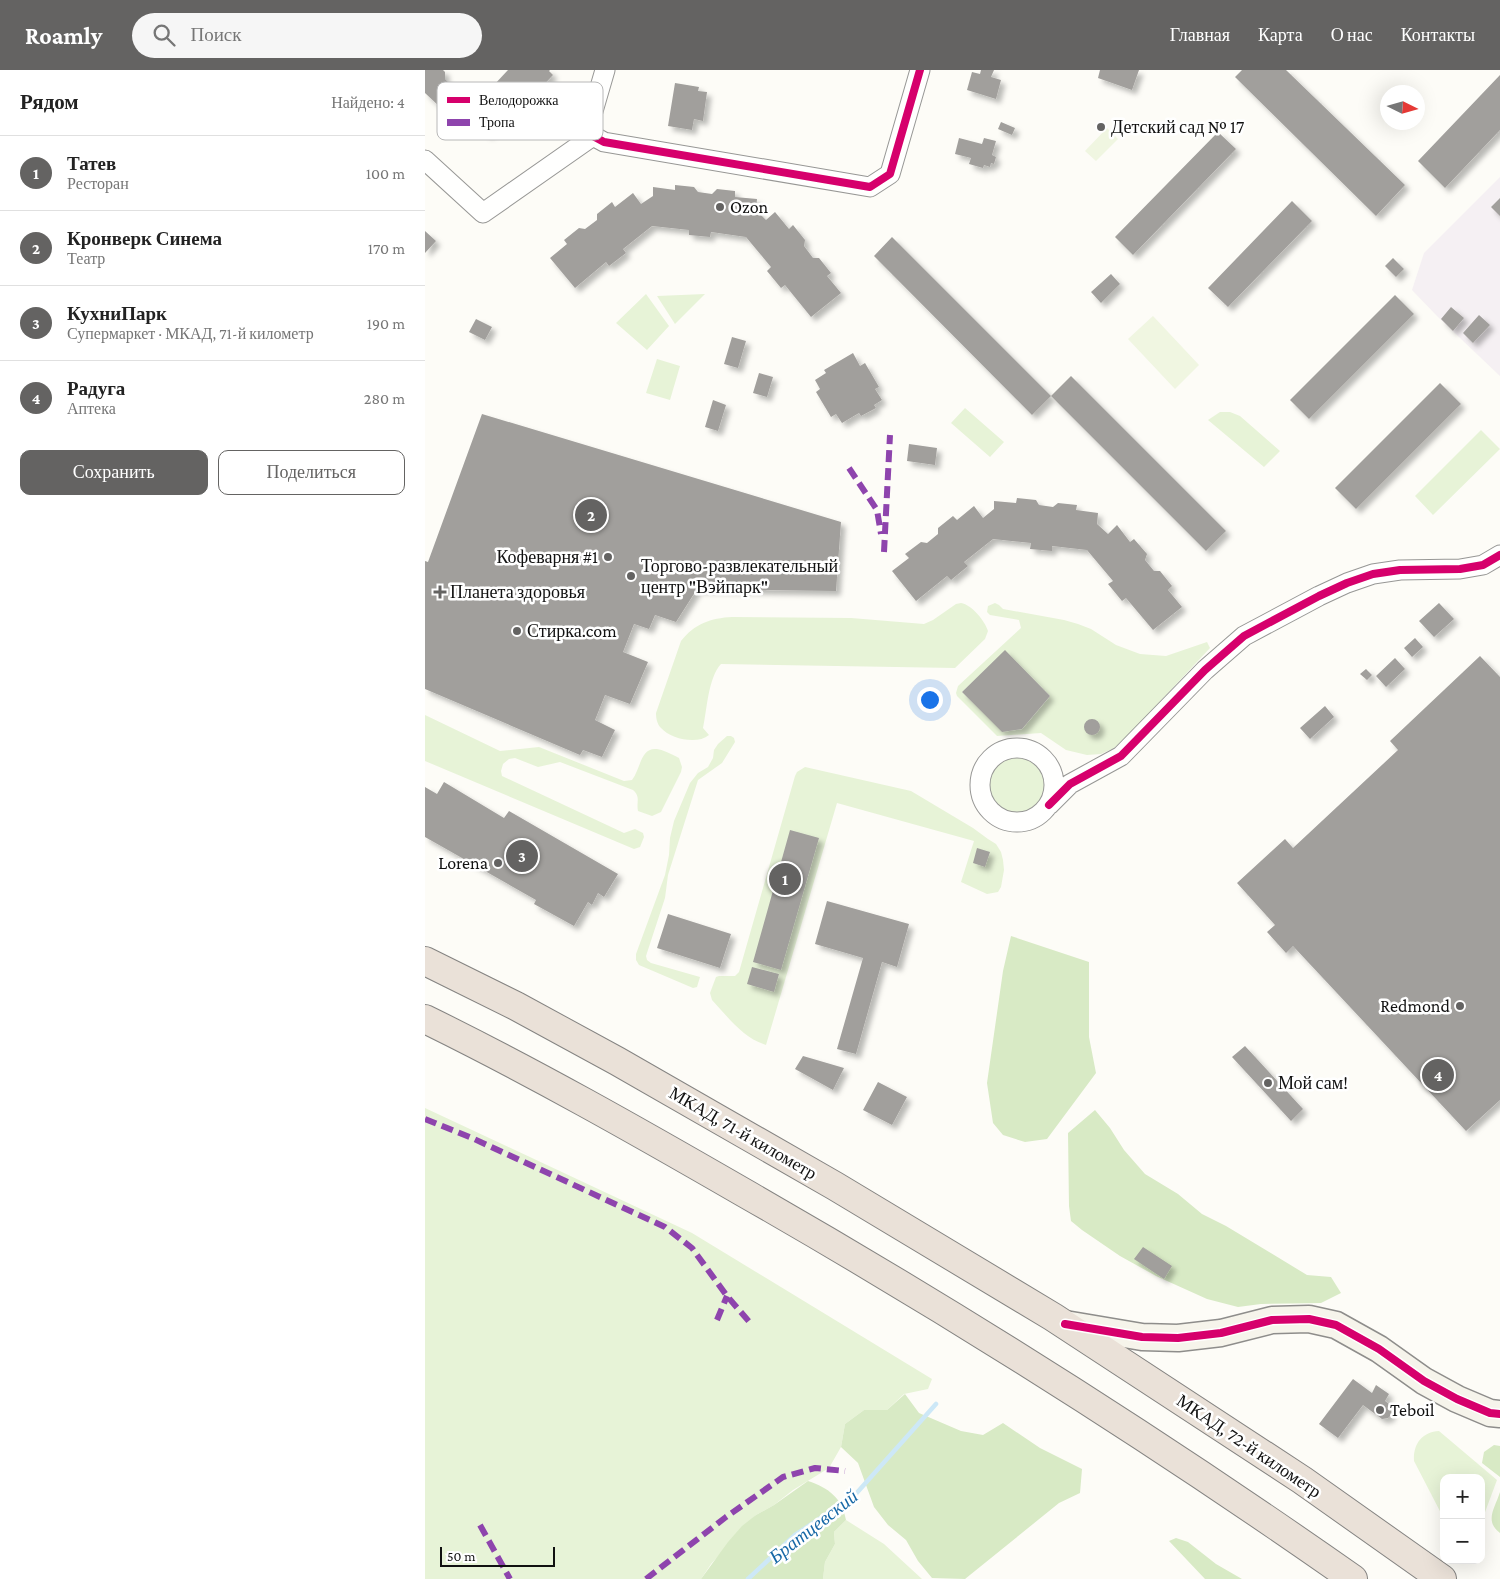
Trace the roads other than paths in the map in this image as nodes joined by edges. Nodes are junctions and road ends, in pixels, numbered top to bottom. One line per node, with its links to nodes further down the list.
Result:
1 (920, 70): 3 (street)
2 (587, 140): 4 (street)
3 (600, 140)
4 (425, 160)
5 (1500, 555): 7 (street)
6 (1049, 764): 7 (street); 8 (street); 8 (street)
7 (1099, 768): 8 (street)
8 (1049, 805)
9 (425, 961): 11 (highway, МКАД, 71-й километр)
10 (425, 1019): 13 (highway)
11 (1059, 1321): 12 (street); 14 (highway, МКАД, 72-й километр)
12 (1500, 1414)
13 (1353, 1579)
14 (1441, 1579)

